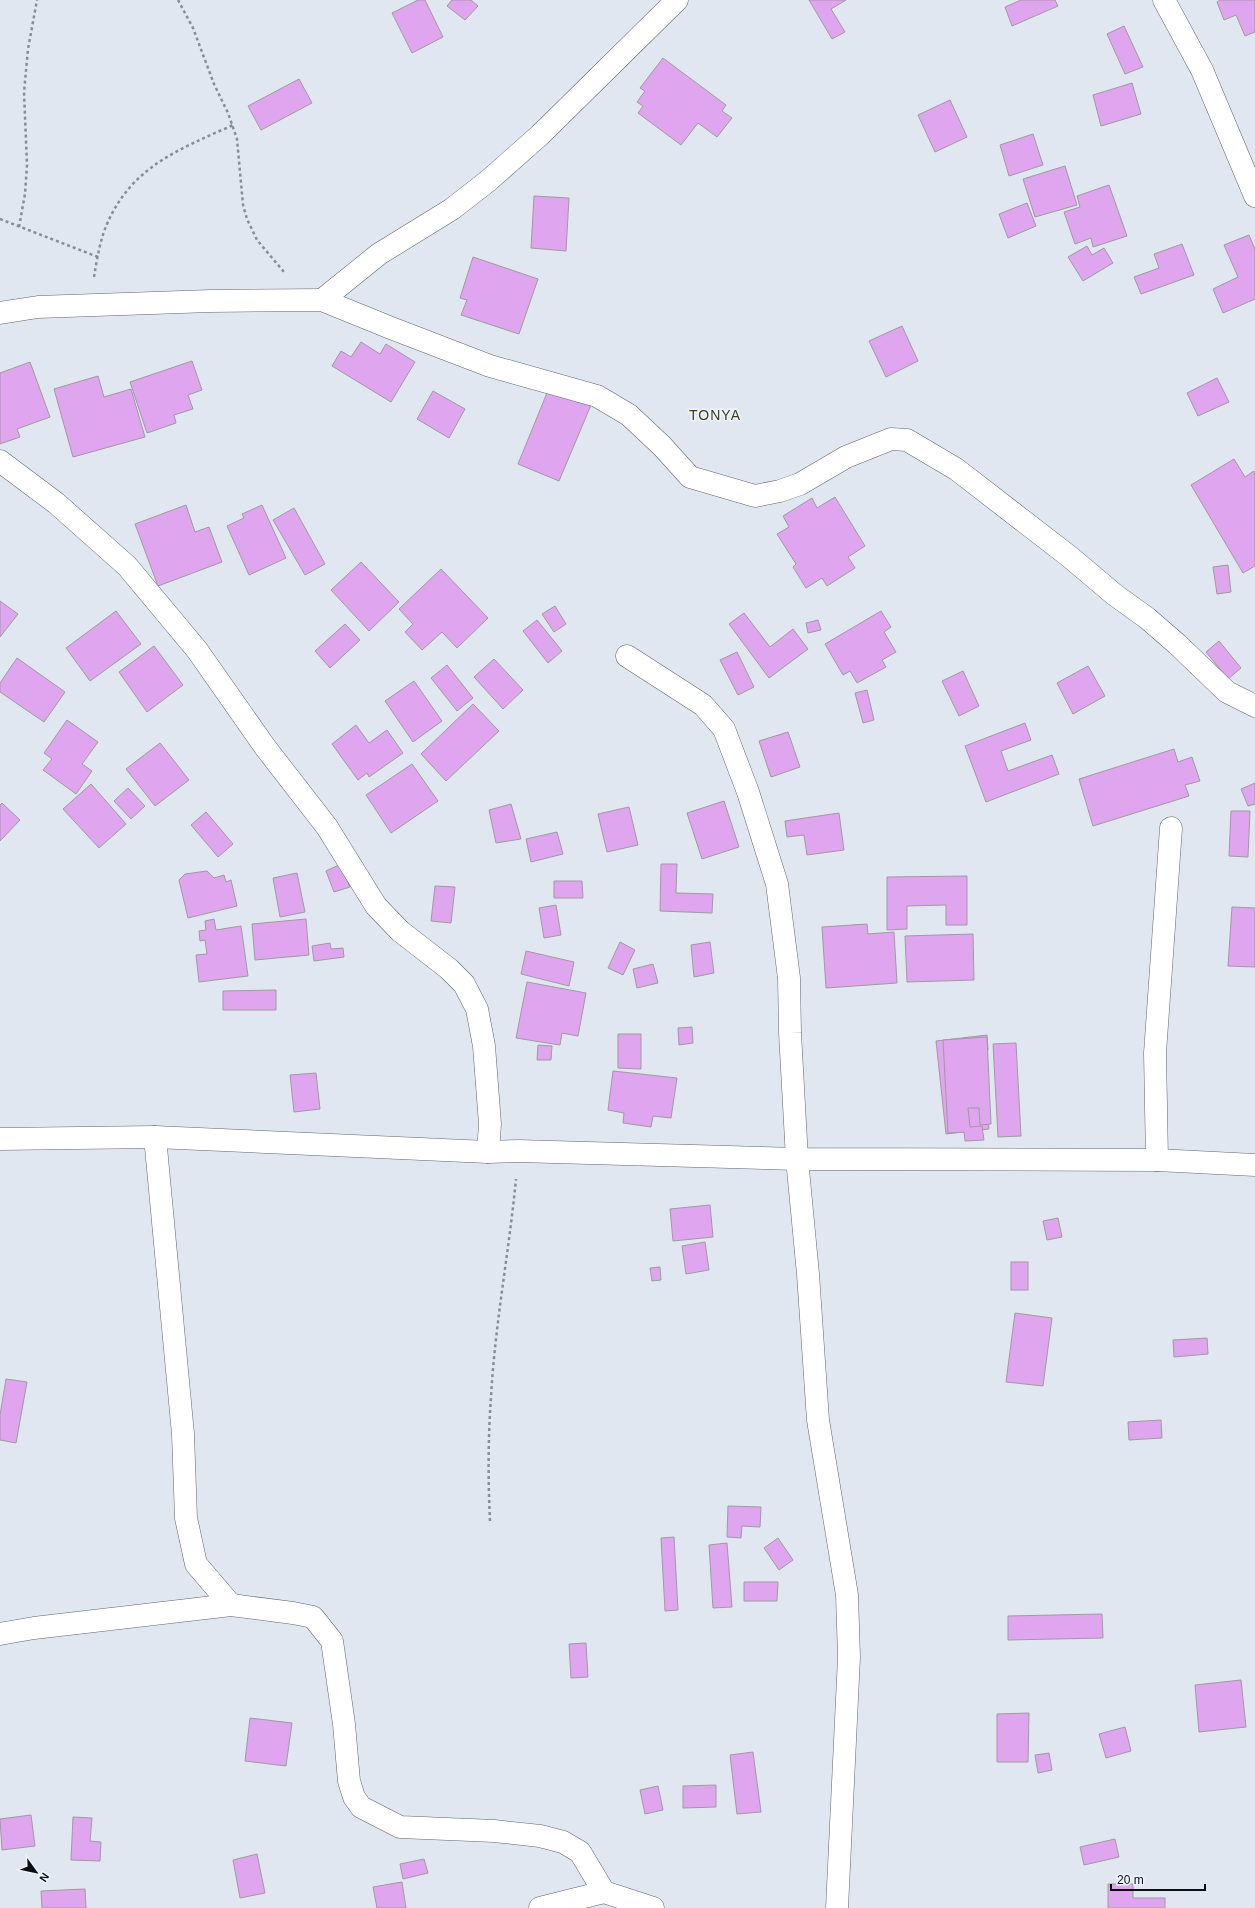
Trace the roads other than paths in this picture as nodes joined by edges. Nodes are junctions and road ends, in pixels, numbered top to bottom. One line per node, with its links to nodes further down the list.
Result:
1 (677, 0): 4 (street)
2 (1164, 0): 3 (street)
3 (1255, 196)
4 (315, 300): 5 (street); 8 (street)
5 (0, 313)
6 (0, 461): 12 (street)
7 (627, 656): 13 (street)
8 (1255, 706)
9 (1171, 828): 14 (street)
10 (155, 1137): 11 (street); 12 (street); 16 (street)
11 (0, 1139)
12 (488, 1152): 13 (street)
13 (797, 1159): 14 (street); 21 (street)
14 (1157, 1160): 15 (street)
15 (1255, 1165)
16 (231, 1605): 17 (street); 18 (street)
17 (0, 1634)
18 (604, 1892): 19 (street); 20 (street)
19 (540, 1908)
20 (653, 1908)
21 (837, 1908)

